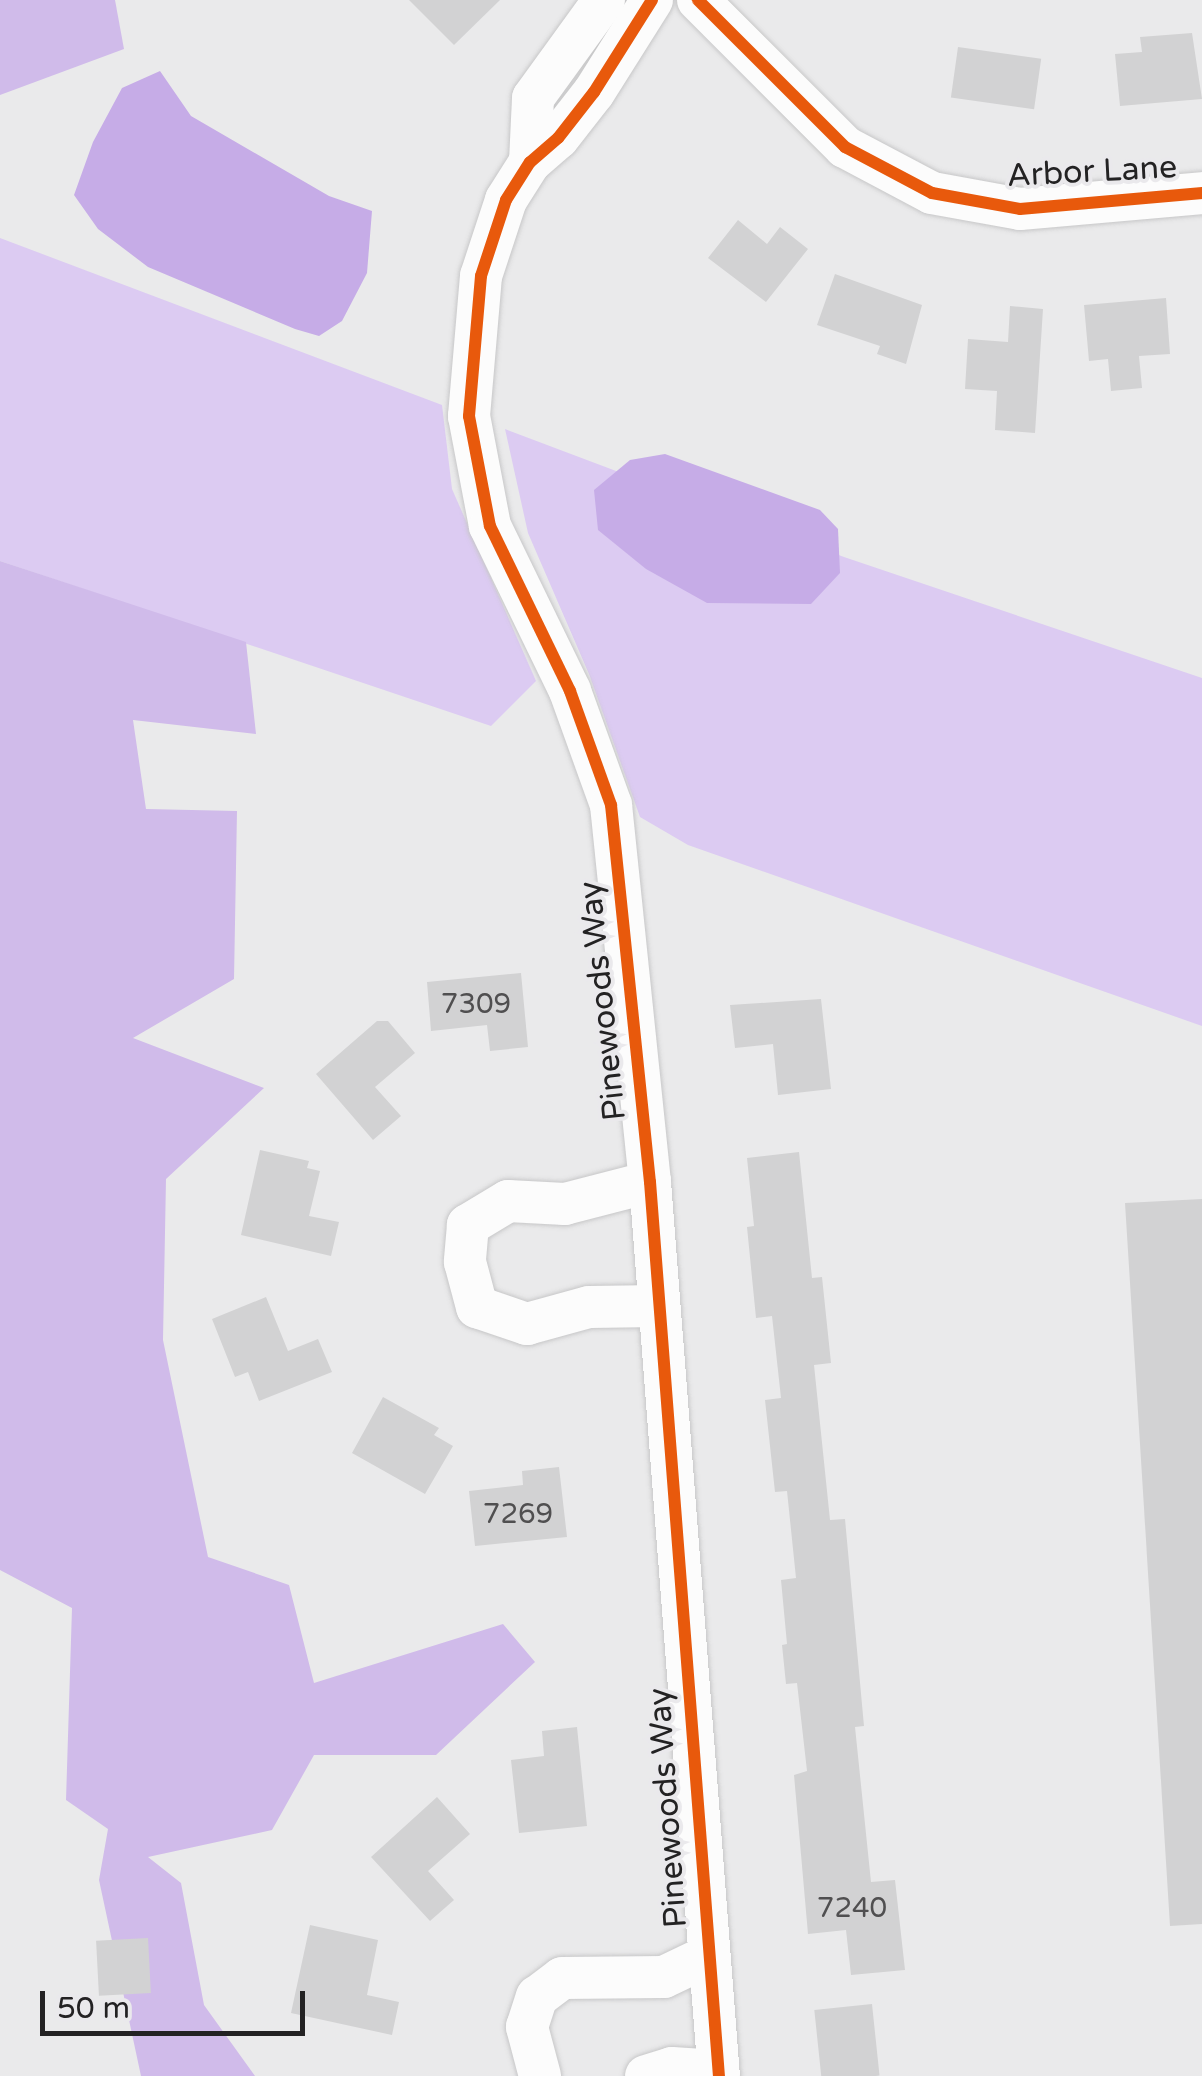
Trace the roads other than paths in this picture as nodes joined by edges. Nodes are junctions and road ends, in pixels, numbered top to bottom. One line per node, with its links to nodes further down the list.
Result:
1 (604, 0): 4 (street, Pinewoods Way)
2 (652, 0): 4 (street, Pinewoods Way)
3 (698, 0): 5 (street, Arbor Lane)
4 (530, 162): 6 (street, Pinewoods Way)
5 (1202, 193)
6 (650, 1182): 7 (street, Pinewoods Way); 7 (street)
7 (659, 1306): 8 (street, Pinewoods Way)
8 (706, 1957): 9 (street, Pinewoods Way); 10 (street, Pinewoods Way)
9 (719, 2073): 11 (street, Pinewoods Way)
10 (540, 2076)
11 (646, 2076)

